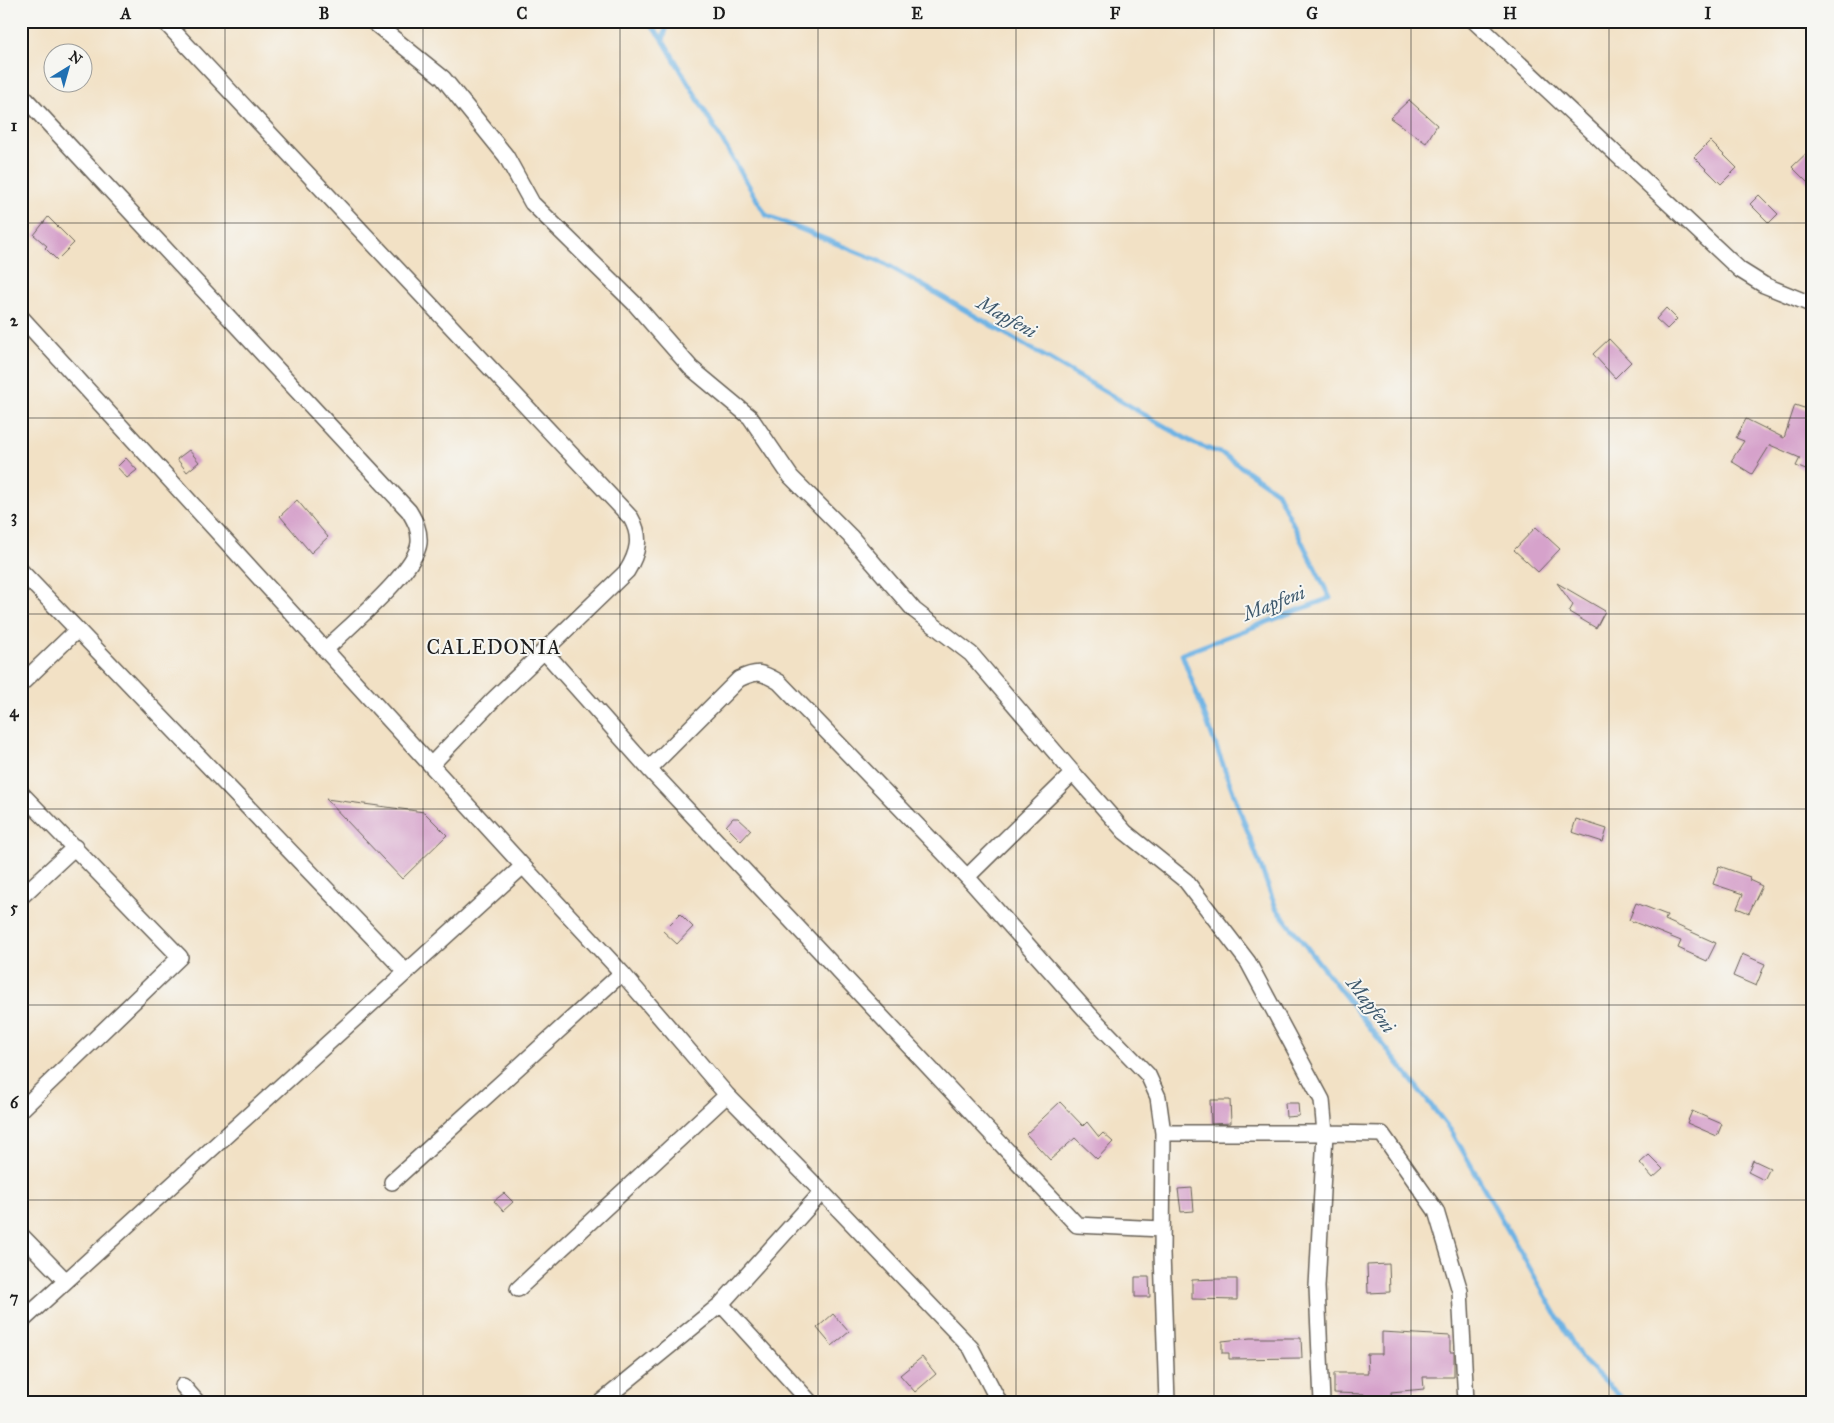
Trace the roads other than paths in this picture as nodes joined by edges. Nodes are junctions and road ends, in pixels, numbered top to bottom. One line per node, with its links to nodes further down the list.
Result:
1 (164, 21): 10 (street)
2 (372, 21): 14 (street)
3 (1474, 21): 5 (street)
4 (21, 94): 9 (street)
5 (1813, 305)
6 (21, 317): 9 (street)
7 (21, 571): 8 (street)
8 (76, 631): 11 (street); 20 (street)
9 (325, 650): 12 (street)
10 (544, 651): 12 (street); 13 (street)
11 (21, 684)
12 (431, 765): 17 (street)
13 (649, 770): 18 (street); 28 (street)
14 (1073, 773): 18 (street); 24 (street)
15 (21, 793): 16 (street)
16 (75, 847): 19 (street); 23 (street)
17 (523, 866): 20 (street); 21 (street)
18 (967, 878): 25 (street)
19 (21, 897)
20 (406, 972): 30 (street)
21 (622, 973): 22 (street); 26 (street)
22 (726, 1095): 27 (street); 31 (street)
23 (21, 1110)
24 (1324, 1133): 25 (street); 40 (street); 41 (street)
25 (1163, 1134): 28 (street)
26 (392, 1182)
27 (822, 1192): 32 (street); 38 (street)
28 (1162, 1229): 39 (street)
29 (21, 1235): 30 (street)
30 (66, 1282): 33 (street)
31 (518, 1289)
32 (721, 1304): 36 (street); 37 (street)
33 (21, 1322)
34 (183, 1386): 35 (street)
35 (197, 1402)
36 (601, 1402)
37 (810, 1402)
38 (999, 1402)
39 (1167, 1402)
40 (1322, 1402)
41 (1466, 1402)

